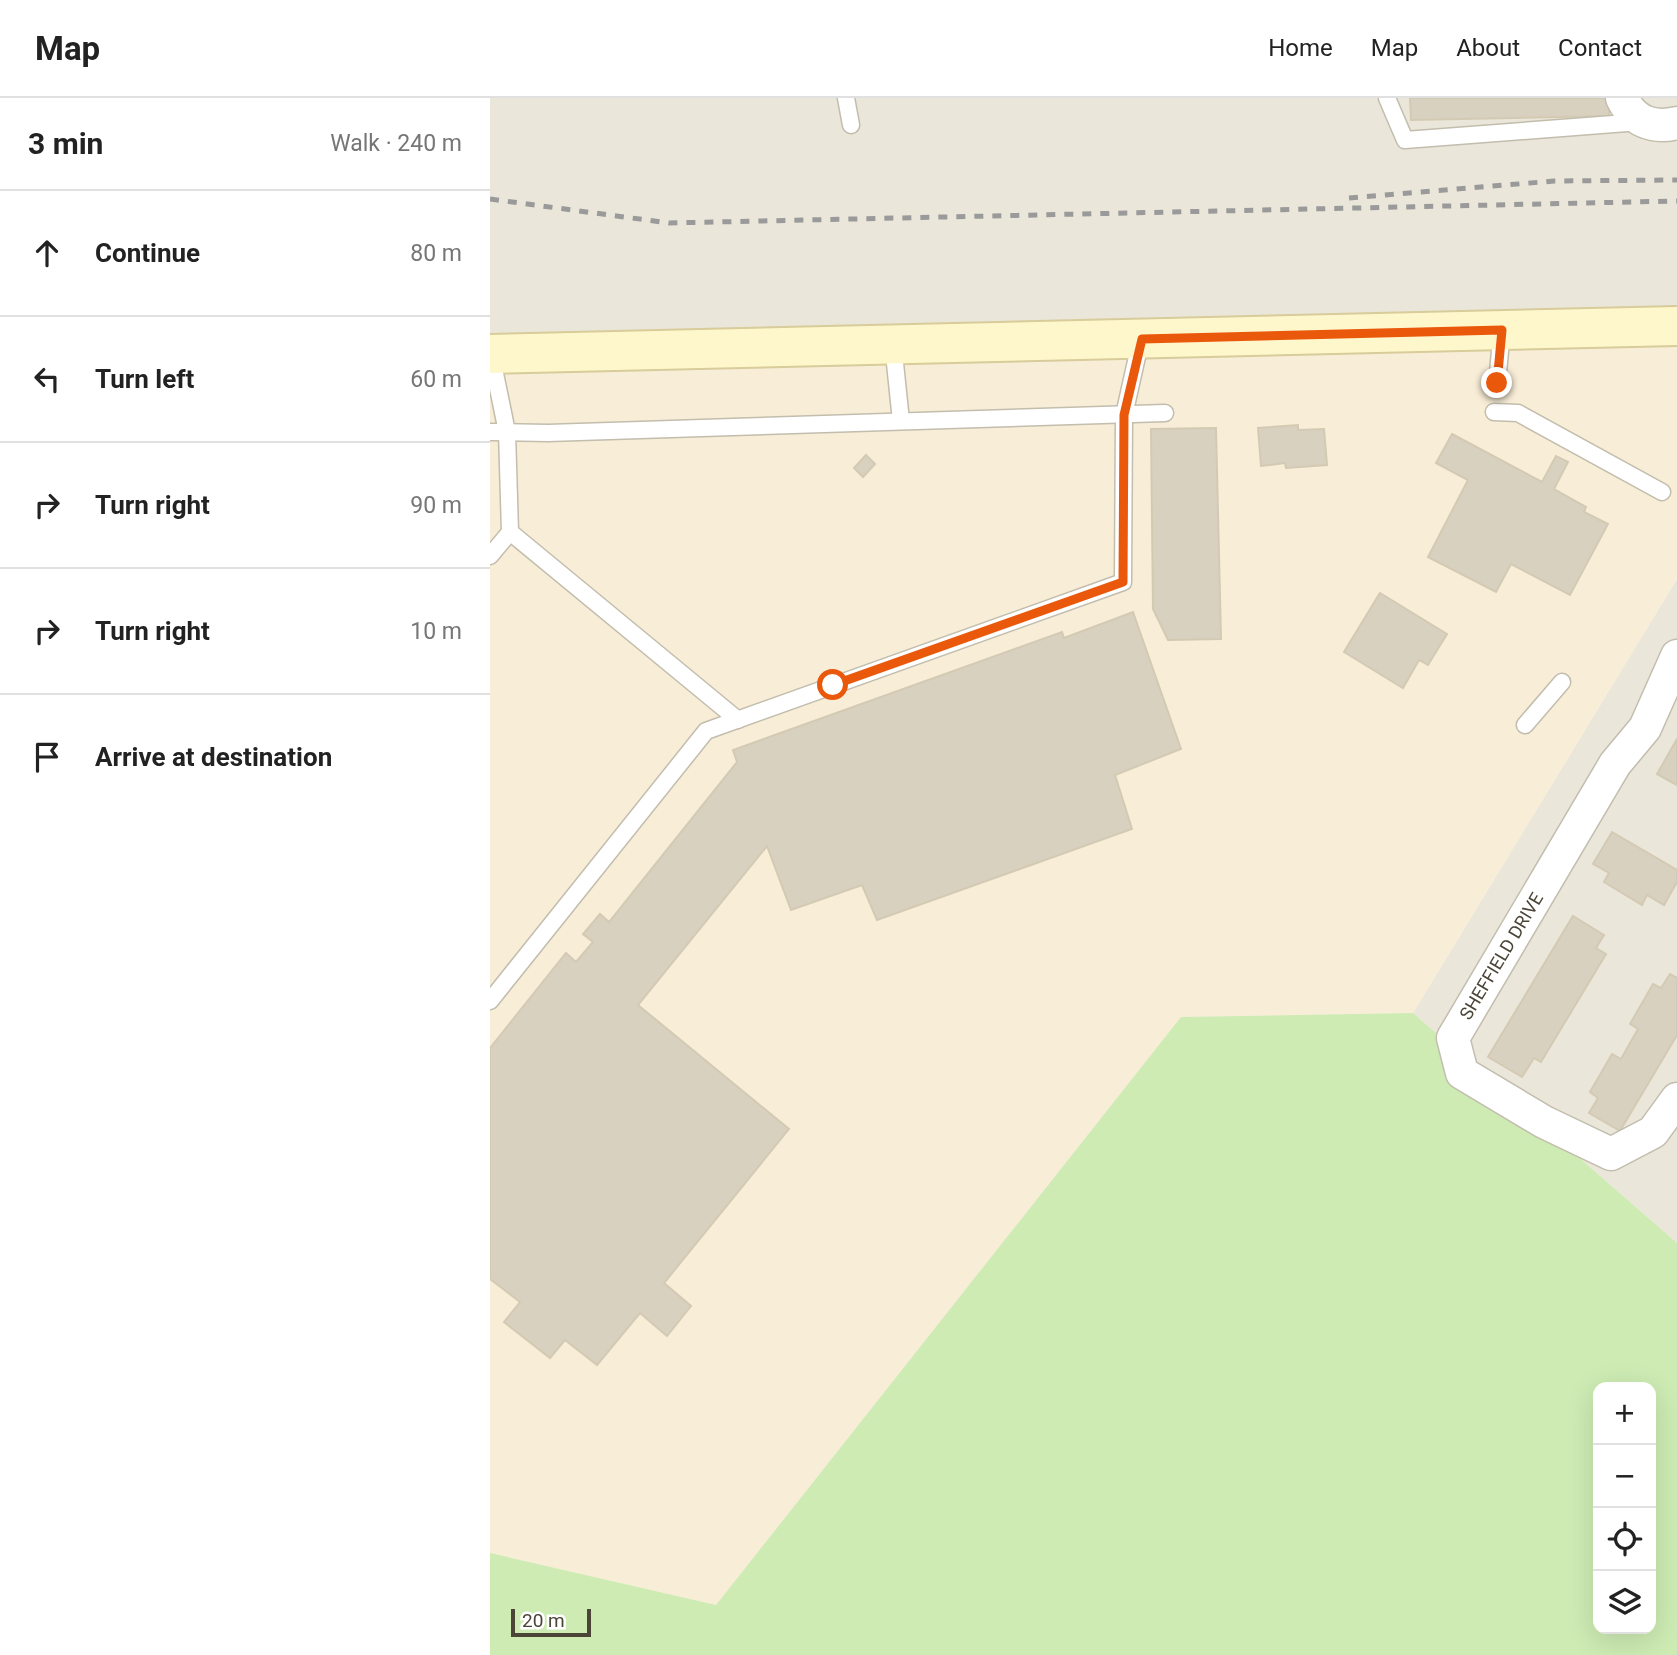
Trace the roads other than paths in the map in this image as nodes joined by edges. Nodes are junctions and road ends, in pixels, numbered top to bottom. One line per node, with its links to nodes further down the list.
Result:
1 (846, 98): 5 (lane)
2 (1387, 98): 3 (lane)
3 (1632, 110): 4 (street)
4 (1677, 123)
5 (851, 125)
6 (1677, 327): 7 (main road)
7 (1502, 330): 8 (main road); 11 (lane)
8 (1142, 339): 9 (main road); 14 (lane)
9 (893, 344): 10 (main road); 15 (lane)
10 (490, 354): 17 (lane)
11 (1497, 383)
12 (1165, 412): 14 (lane)
13 (1493, 412): 18 (lane)
14 (1124, 415): 15 (lane); 23 (lane)
15 (901, 421): 17 (lane)
16 (490, 432): 17 (lane)
17 (507, 432): 19 (lane)
18 (1662, 492)
19 (510, 532): 20 (lane); 23 (lane)
20 (490, 556)
21 (1677, 656): 26 (street, SHEFFIELD DRIVE)
22 (1562, 682): 24 (lane)
23 (738, 720): 25 (lane)
24 (1525, 725)
25 (490, 1001)
26 (1677, 1099)

